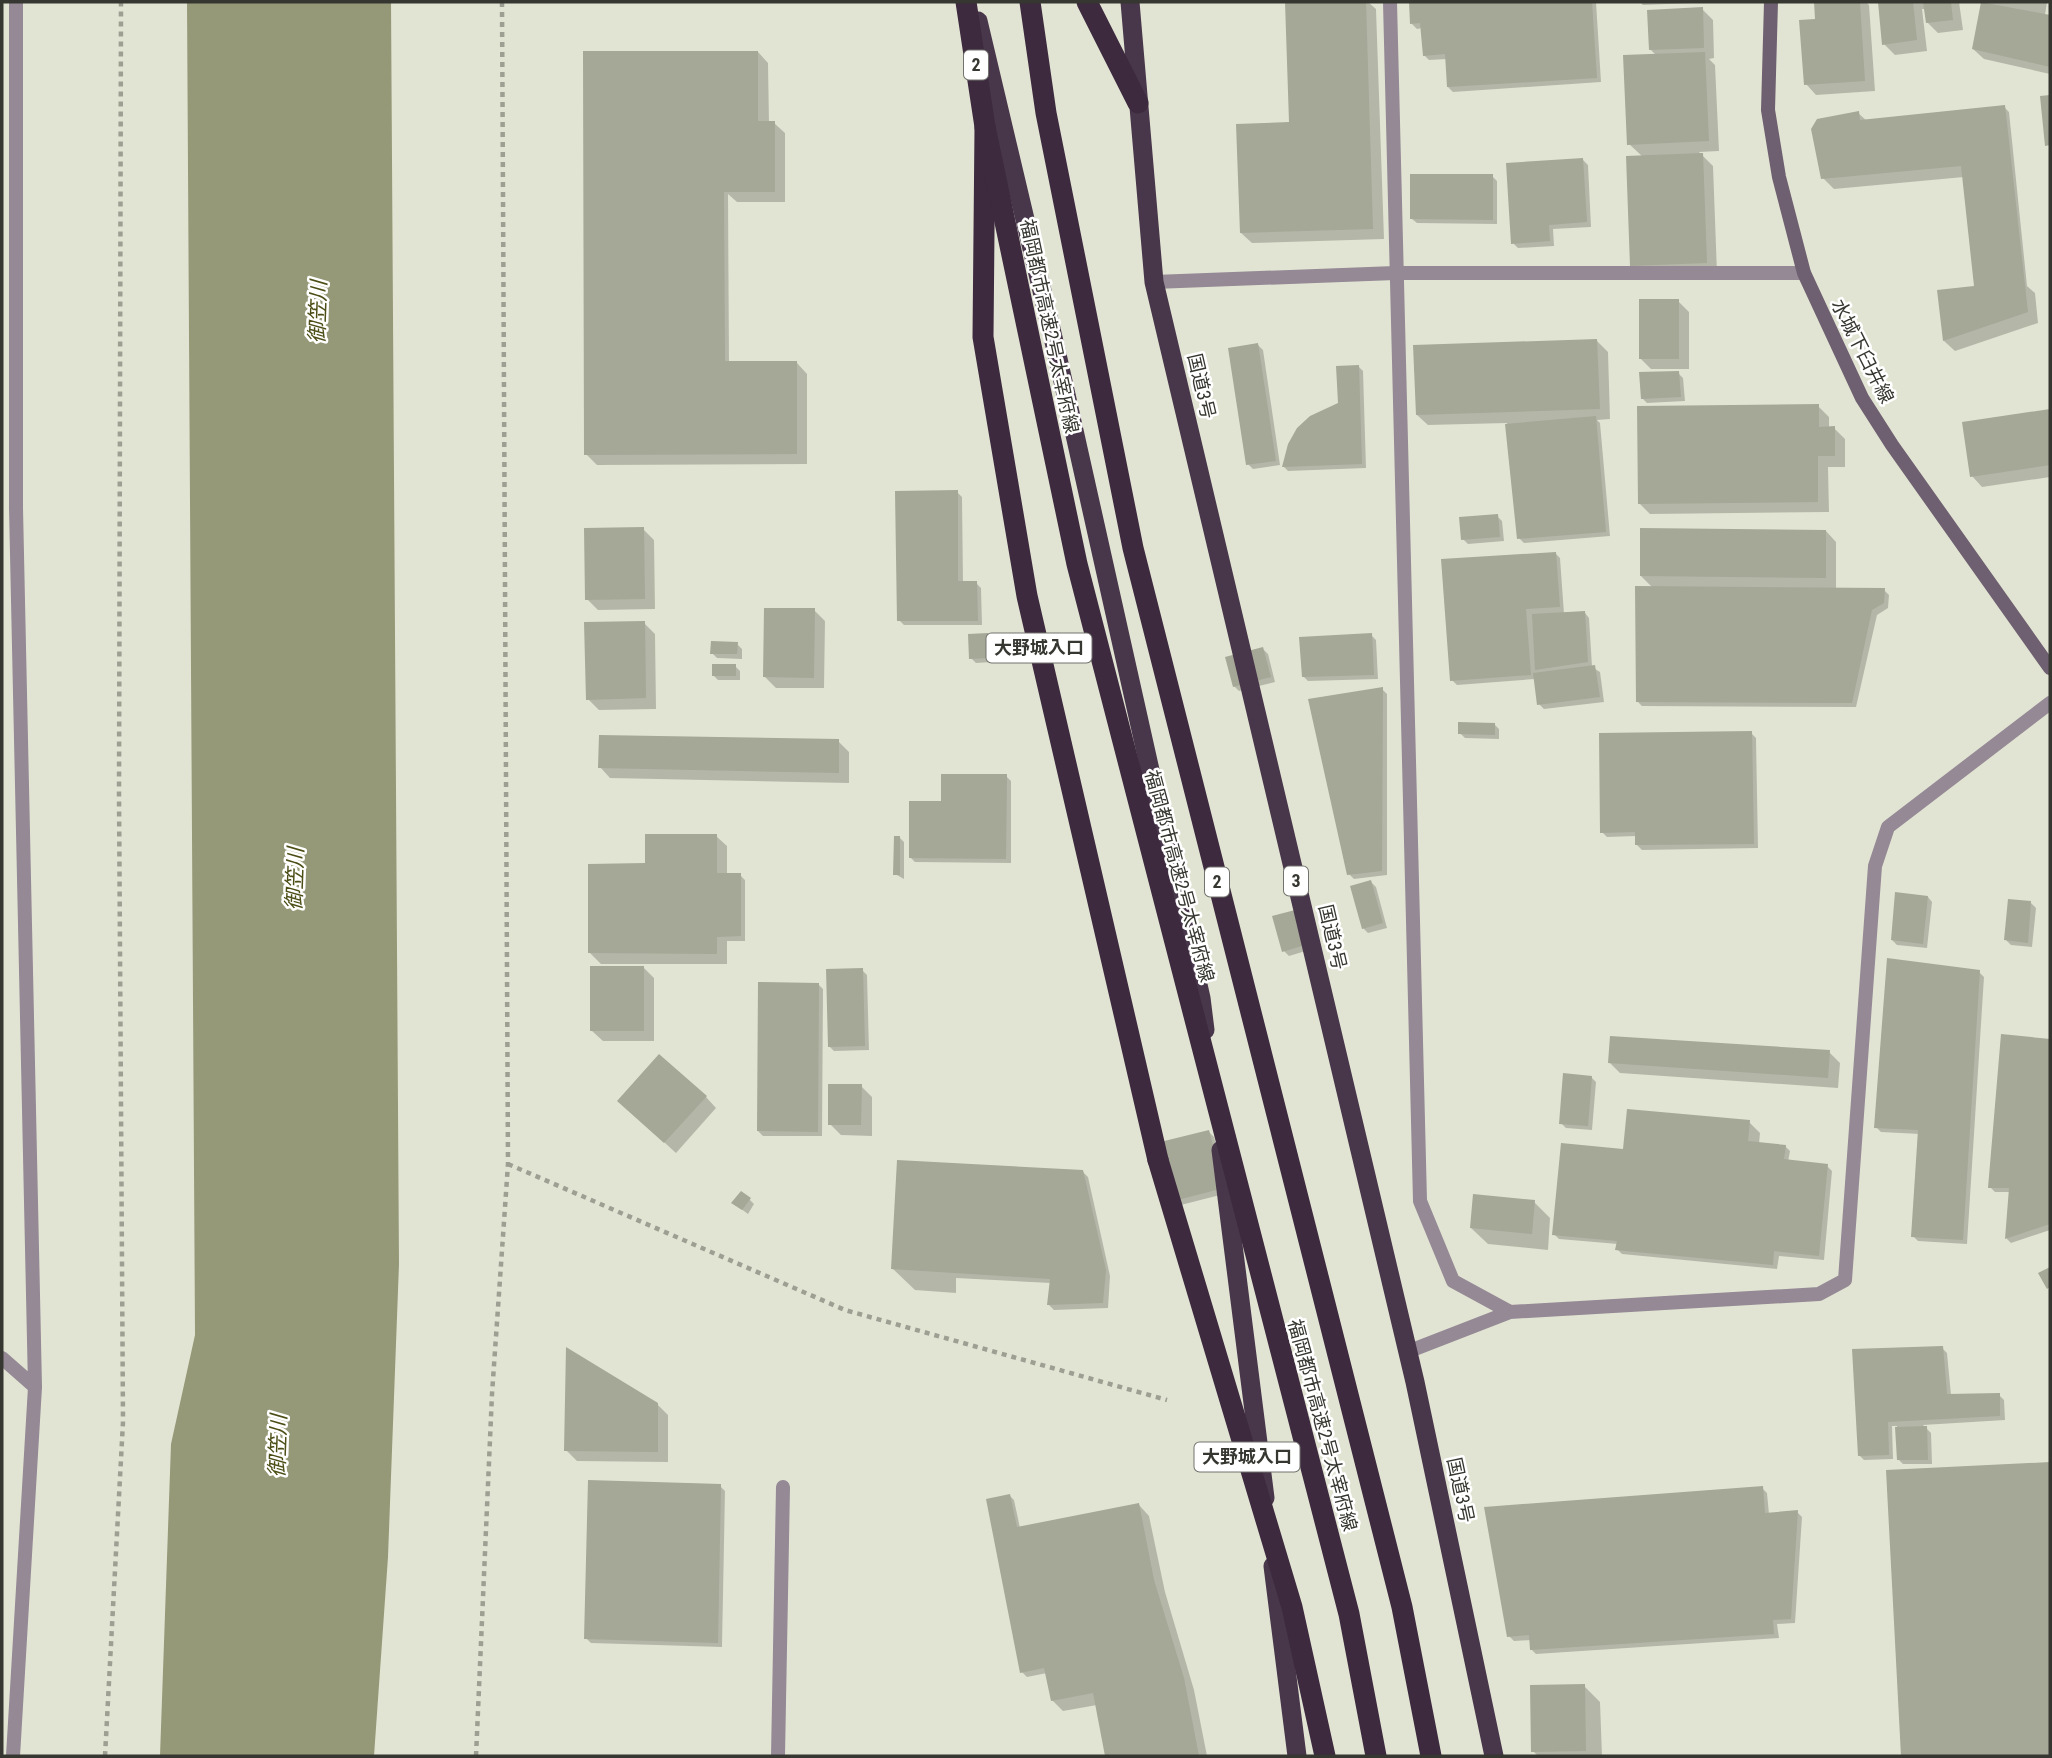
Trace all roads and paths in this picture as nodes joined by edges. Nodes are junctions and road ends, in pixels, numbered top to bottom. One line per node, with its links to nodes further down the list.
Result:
1 (16, 2): 16 (street)
2 (121, 2): 27 (path)
3 (502, 2): 19 (path)
4 (966, 2): 12 (highway, 福岡都市高速2号太宰府線 / 2)
5 (973, 2): 30 (highway)
6 (1030, 2): 33 (highway, 福岡都市高速2号太宰府線 / 2)
7 (1087, 2): 11 (highway)
8 (1130, 2): 11 (highway, 国道3号 / 3)
9 (1390, 2): 13 (street)
10 (1771, 2): 14 (main road, 水城下臼井線)
11 (1138, 103): 15 (highway, 国道3号 / 3)
12 (985, 128): 31 (highway, 大野城入口, bridge); 32 (highway, 福岡都市高速2号太宰府線 / 2, bridge)
13 (1395, 273): 14 (street); 15 (street); 20 (street)
14 (1804, 273): 17 (main road, 水城下臼井線)
15 (1154, 282): 21 (highway, 国道3号 / 3)
16 (9, 508): 23 (street)
17 (2050, 668)
18 (2050, 703): 20 (street)
19 (508, 1164): 24 (path); 28 (path)
20 (1510, 1312): 21 (street)
21 (1407, 1352): 34 (highway, 国道3号 / 3)
22 (2, 1358): 23 (street)
23 (35, 1387): 26 (street)
24 (1167, 1400)
25 (783, 1487): 29 (street)
26 (13, 1756)
27 (105, 1756)
28 (476, 1756)
29 (778, 1756)
30 (1297, 1756)
31 (1325, 1756)
32 (1376, 1756)
33 (1431, 1756)
34 (1494, 1756)

